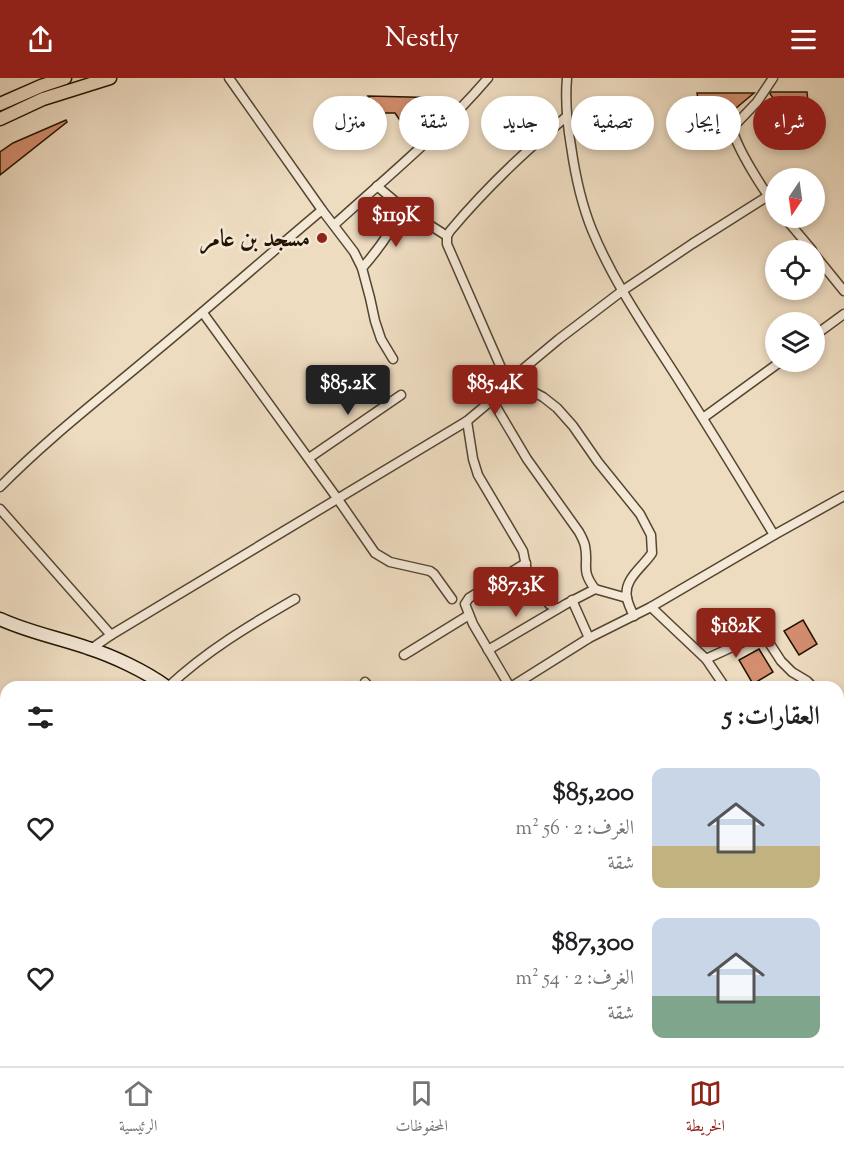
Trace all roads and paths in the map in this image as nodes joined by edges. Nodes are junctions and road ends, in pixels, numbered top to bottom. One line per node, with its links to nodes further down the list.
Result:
1 (65, 78): 7 (main road)
2 (110, 78): 9 (main road)
3 (229, 78): 14 (street)
4 (488, 78): 10 (street)
5 (567, 78): 8 (street)
6 (773, 78): 11 (street)
7 (0, 104)
8 (566, 117): 17 (street); 21 (street)
9 (0, 120)
10 (377, 186): 13 (street); 15 (street)
11 (765, 191)
12 (765, 198): 21 (street)
13 (404, 208): 17 (street); 19 (street)
14 (322, 210): 15 (street); 23 (street)
15 (334, 225): 19 (street)
16 (793, 228): 18 (street)
17 (447, 236): 28 (street)
18 (804, 240)
19 (362, 268): 26 (street)
20 (825, 268): 22 (street)
21 (622, 291): 28 (street); 31 (street)
22 (844, 291)
23 (203, 313): 33 (street); 34 (street)
24 (844, 314): 25 (street)
25 (825, 328)
26 (393, 359)
27 (766, 372): 31 (street)
28 (510, 380): 30 (street); 41 (street)
29 (401, 395): 33 (street)
30 (492, 400): 32 (street); 40 (street)
31 (703, 418): 38 (street)
32 (466, 421): 36 (street); 39 (street)
33 (309, 458): 36 (street)
34 (0, 487)
35 (844, 496): 38 (street)
36 (338, 498): 43 (street); 50 (street)
37 (0, 510): 50 (street)
38 (774, 535): 45 (street)
39 (526, 563): 46 (street); 47 (street)
40 (595, 590): 41 (street); 44 (street)
41 (627, 598): 48 (street)
42 (295, 599): 57 (street)
43 (452, 599)
44 (572, 600): 46 (street); 51 (street)
45 (651, 607): 48 (street); 55 (street)
46 (557, 609): 53 (street)
47 (469, 615): 53 (street); 54 (street)
48 (634, 616): 51 (street)
49 (0, 619): 52 (street)
50 (111, 635): 52 (street)
51 (589, 638): 59 (street)
52 (91, 649): 56 (street)
53 (488, 650): 58 (street)
54 (404, 655)
55 (706, 659): 60 (street); 61 (street)
56 (159, 681)
57 (174, 681)
58 (506, 681)
59 (520, 681)
60 (721, 681)
61 (807, 681)

